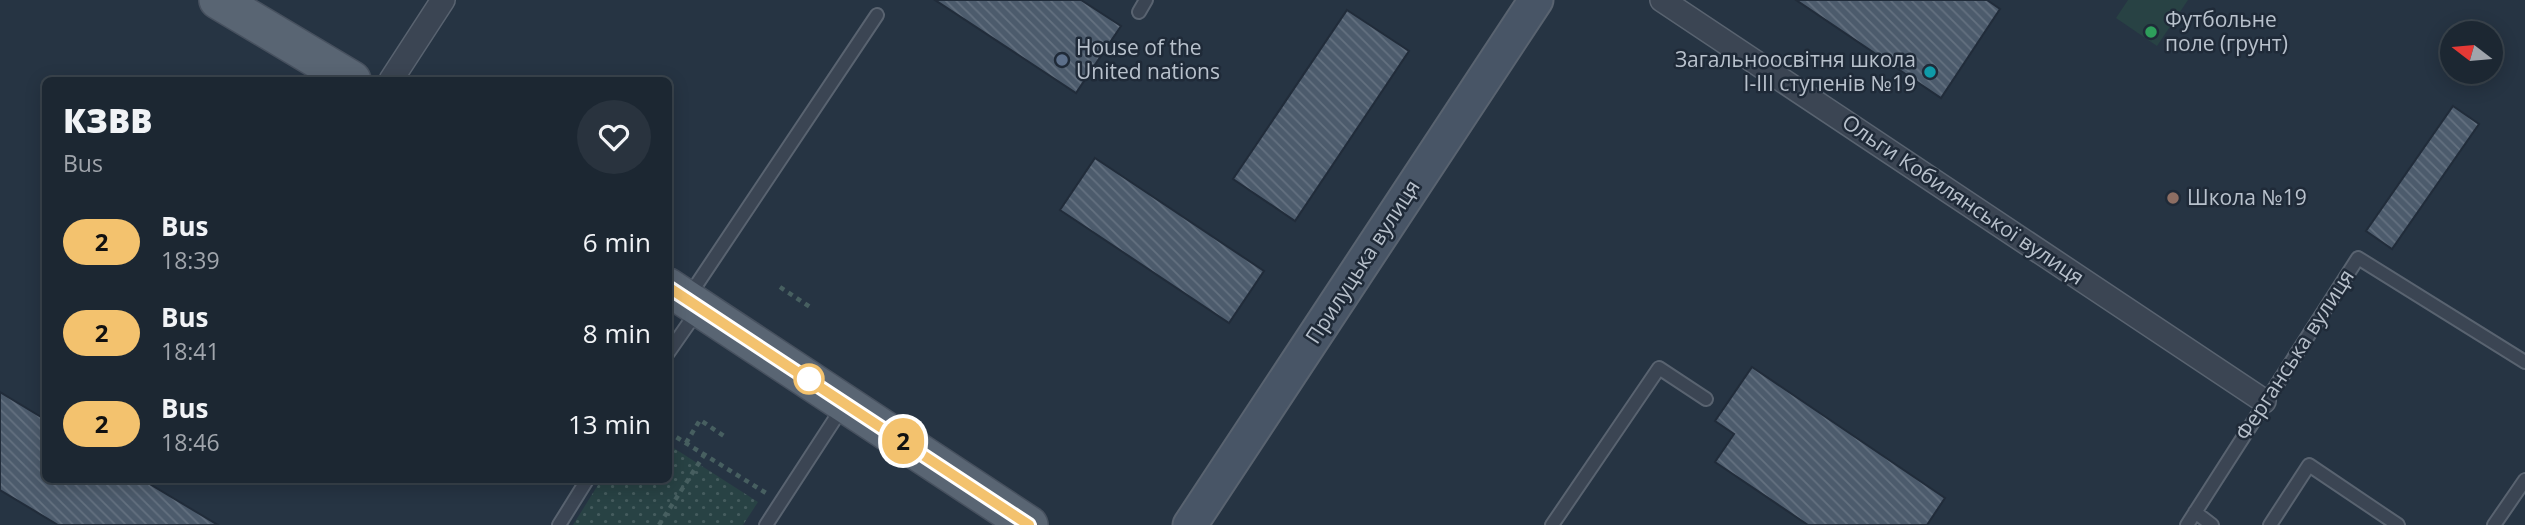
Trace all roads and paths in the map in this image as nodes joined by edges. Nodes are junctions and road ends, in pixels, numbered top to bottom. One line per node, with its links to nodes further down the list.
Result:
1 (218, 0): 8 (main road)
2 (443, 0): 9 (street)
3 (1146, 0): 6 (lane)
4 (1536, 0): 30 (street, Прилуцька вулиця)
5 (1662, 0): 16 (street, Ольги Кобилянської вулиця)
6 (1139, 12)
7 (877, 15): 11 (lane)
8 (347, 77)
9 (393, 77)
10 (780, 287): 12 (path)
11 (685, 298): 13 (lane); 17 (main road)
12 (813, 309)
13 (672, 340)
14 (2525, 362): 16 (lane, Ферганська вулиця)
15 (1706, 398): 31 (lane)
16 (2264, 401): 25 (lane, Ферганська вулиця)
17 (846, 403): 24 (lane); 29 (main road)
18 (672, 434): 20 (path)
19 (727, 439): 20 (path)
20 (686, 443): 21 (path)
21 (704, 455): 24 (path); 27 (path)
22 (2525, 480): 36 (lane)
23 (585, 483): 26 (lane)
24 (780, 502): 28 (lane)
25 (2195, 512): 32 (lane, Ферганська вулиця); 33 (lane)
26 (559, 525)
27 (659, 525)
28 (766, 525)
29 (1029, 525)
30 (1190, 525)
31 (1552, 525)
32 (2187, 525)
33 (2212, 525)
34 (2270, 525): 35 (lane)
35 (2398, 525)
36 (2494, 525)

